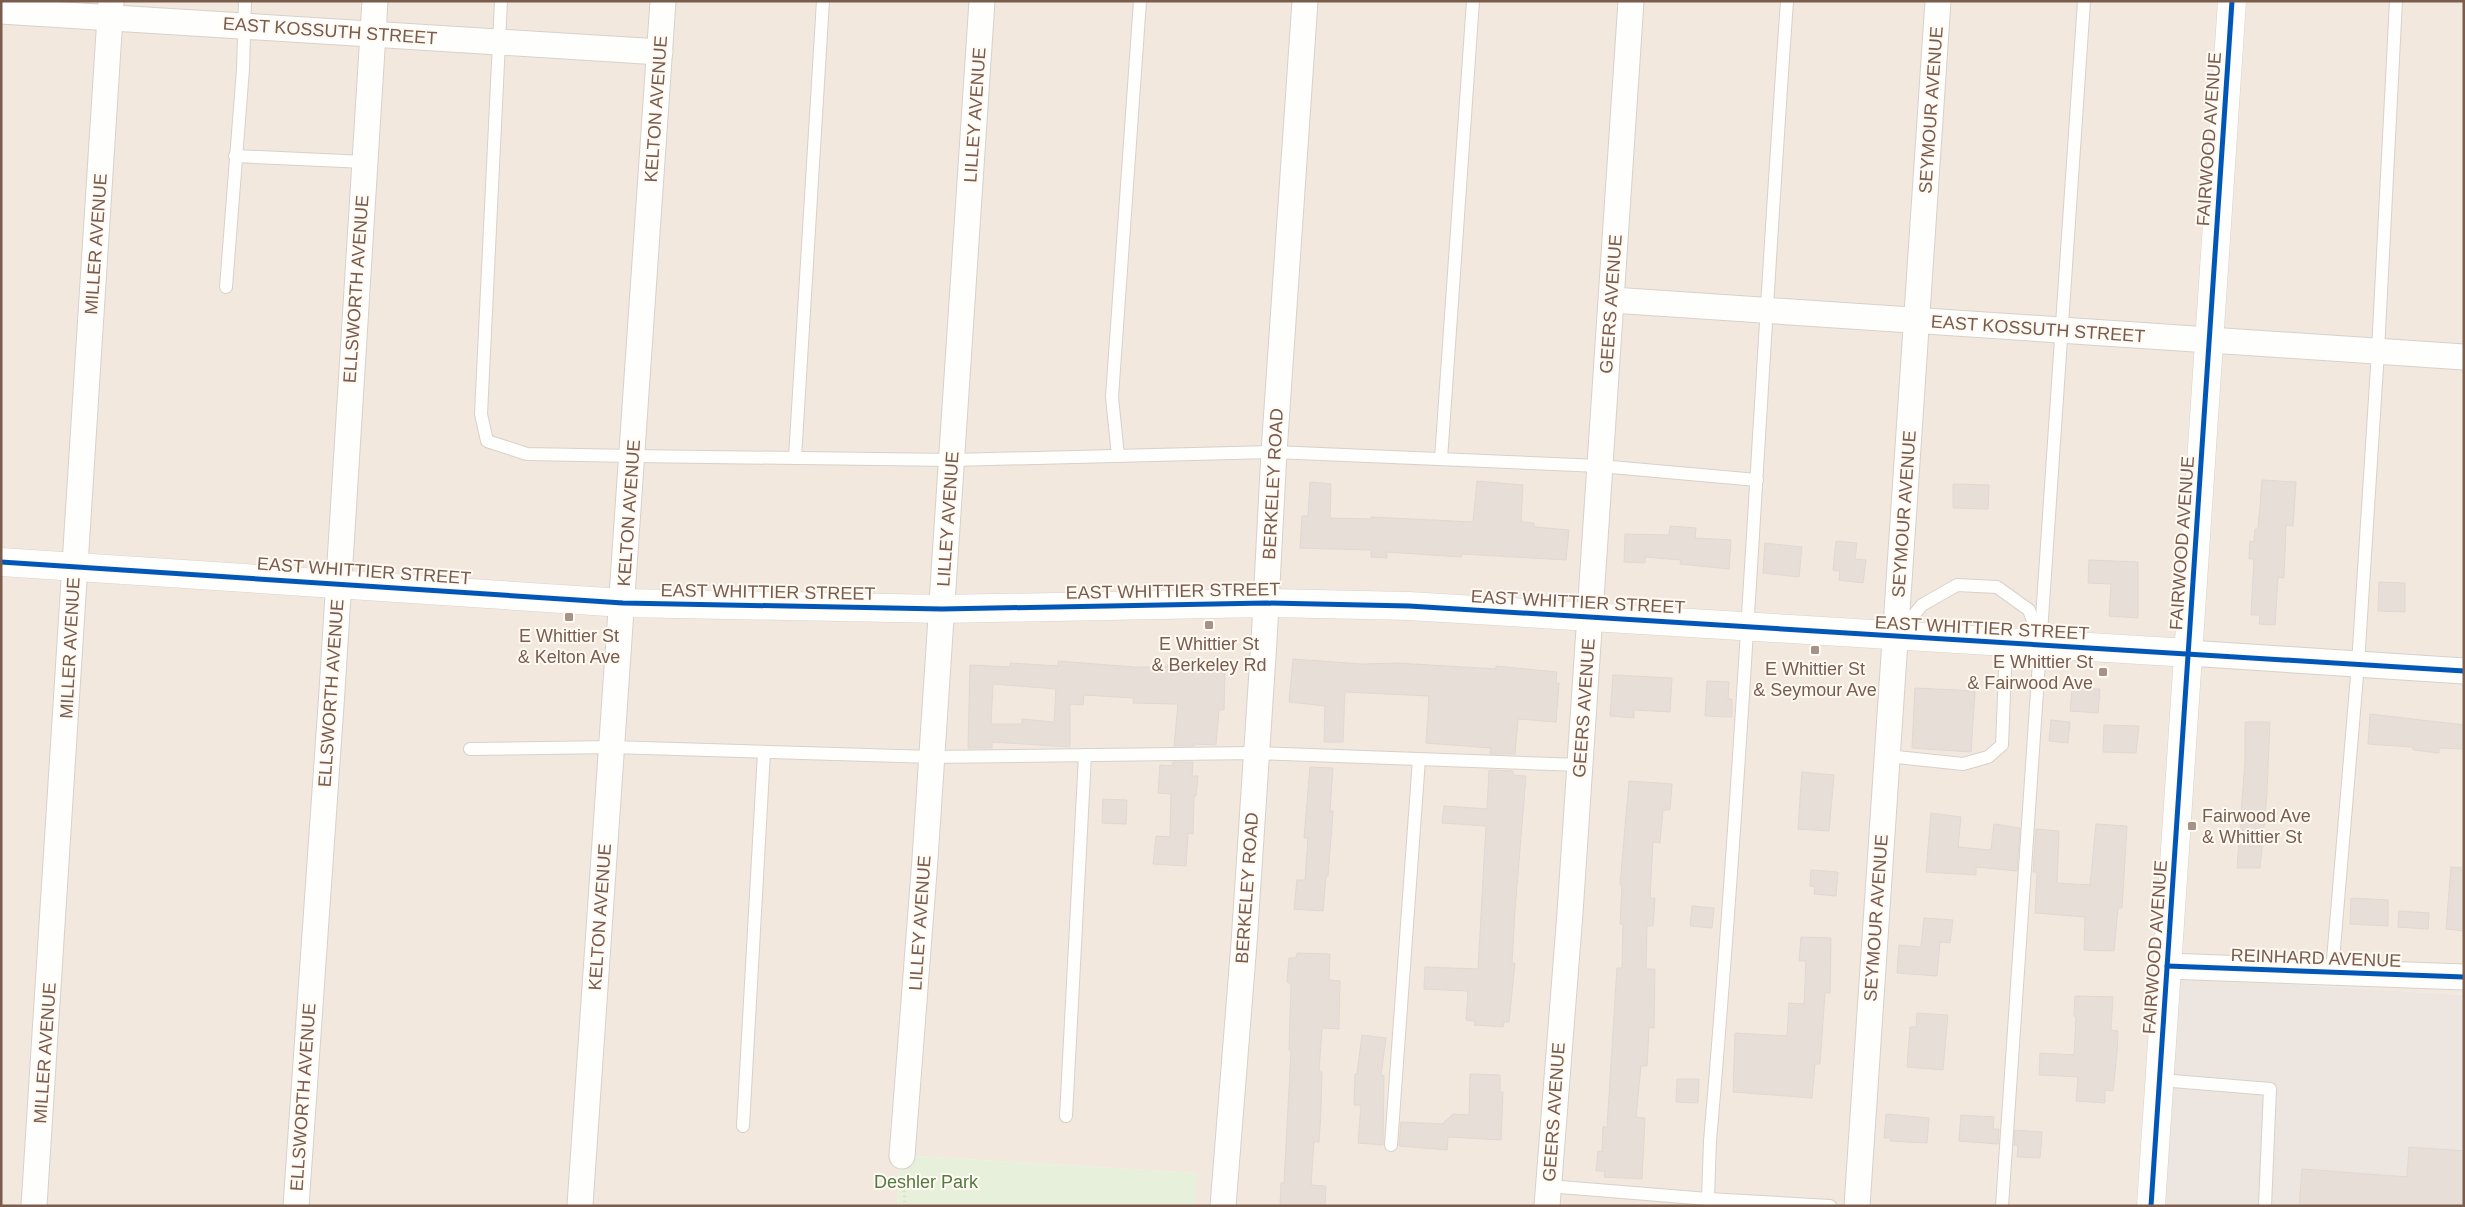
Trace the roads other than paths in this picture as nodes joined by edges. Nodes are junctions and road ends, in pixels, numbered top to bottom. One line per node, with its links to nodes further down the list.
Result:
1 (245, 1): 18 (lane)
2 (375, 1): 19 (street, ELLSWORTH AVENUE)
3 (501, 1): 20 (lane)
4 (663, 1): 21 (street, KELTON AVENUE)
5 (823, 1): 35 (lane)
6 (982, 1): 37 (street, LILLEY AVENUE)
7 (1140, 1): 34 (lane)
8 (1305, 1): 32 (street, BERKELEY ROAD)
9 (1472, 1): 36 (lane)
10 (1631, 1): 25 (street, GEERS AVENUE)
11 (1786, 1): 26 (lane)
12 (1938, 1): 27 (street, SEYMOUR AVENUE)
13 (2084, 1): 28 (lane)
14 (2232, 1): 29 (street, FAIRWOOD AVENUE)
15 (2396, 1): 30 (lane)
16 (110, 9): 17 (street, EAST KOSSUTH STREET); 18 (street, EAST KOSSUTH STREET); 41 (street, MILLER AVENUE)
17 (1, 11)
18 (244, 26): 19 (street, EAST KOSSUTH STREET); 22 (lane)
19 (373, 34): 20 (street, EAST KOSSUTH STREET); 23 (street, ELLSWORTH AVENUE)
20 (498, 42): 21 (street, EAST KOSSUTH STREET); 33 (lane)
21 (660, 52): 33 (street, KELTON AVENUE)
22 (236, 156): 23 (lane); 24 (lane)
23 (365, 162): 42 (street, ELLSWORTH AVENUE)
24 (226, 287)
25 (1612, 300): 26 (street, EAST KOSSUTH STREET); 38 (street, GEERS AVENUE)
26 (1765, 311): 27 (street, EAST KOSSUTH STREET); 39 (lane)
27 (1917, 321): 28 (street, EAST KOSSUTH STREET); 48 (street, SEYMOUR AVENUE)
28 (2062, 330): 29 (street, EAST KOSSUTH STREET); 50 (lane)
29 (2209, 340): 30 (street, EAST KOSSUTH STREET); 51 (street, FAIRWOOD AVENUE)
30 (2378, 351): 31 (street, EAST KOSSUTH STREET); 52 (lane)
31 (2464, 357)
32 (1274, 452): 34 (lane); 36 (lane); 44 (street, BERKELEY ROAD)
33 (633, 456): 35 (lane); 43 (street, KELTON AVENUE)
34 (1118, 456): 37 (lane)
35 (795, 458): 37 (lane)
36 (1441, 459): 38 (lane)
37 (952, 460): 45 (street, LILLEY AVENUE)
38 (1600, 466): 39 (lane); 46 (street, GEERS AVENUE)
39 (1757, 480): 47 (lane)
40 (1, 562): 41 (street, EAST WHITTIER STREET)
41 (75, 566): 42 (street, EAST WHITTIER STREET); 74 (street, MILLER AVENUE)
42 (338, 583): 43 (street, EAST WHITTIER STREET); 75 (street, ELLSWORTH AVENUE)
43 (623, 603): 45 (street, EAST WHITTIER STREET); 54 (street, KELTON AVENUE)
44 (1266, 603): 45 (street, EAST WHITTIER STREET); 46 (street, EAST WHITTIER STREET); 57 (street, BERKELEY ROAD)
45 (942, 609): 60 (street, LILLEY AVENUE)
46 (1590, 616): 47 (street, EAST WHITTIER STREET); 62 (street, GEERS AVENUE)
47 (1748, 627): 48 (street, EAST WHITTIER STREET); 72 (lane)
48 (1896, 637): 49 (street, EAST WHITTIER STREET); 50 (lane); 59 (street, SEYMOUR AVENUE)
49 (2006, 643): 50 (street, EAST WHITTIER STREET); 59 (lane)
50 (2042, 645): 51 (street, EAST WHITTIER STREET); 79 (lane)
51 (2189, 653): 52 (street, EAST WHITTIER STREET); 63 (street, FAIRWOOD AVENUE)
52 (2358, 664): 53 (street, EAST WHITTIER STREET); 64 (lane)
53 (2464, 671)
54 (612, 747): 55 (lane); 56 (lane); 73 (street, KELTON AVENUE)
55 (470, 750)
56 (764, 752): 60 (lane); 68 (lane)
57 (1255, 753): 58 (lane); 61 (lane); 76 (street, BERKELEY ROAD)
58 (1085, 755): 60 (lane); 67 (lane)
59 (1887, 756): 78 (street, SEYMOUR AVENUE)
60 (932, 757): 70 (street, LILLEY AVENUE)
61 (1419, 759): 62 (lane); 69 (lane)
62 (1580, 765): 71 (street, GEERS AVENUE)
63 (2168, 966): 64 (street, REINHARD AVENUE); 66 (street, FAIRWOOD AVENUE)
64 (2332, 972): 65 (street, REINHARD AVENUE)
65 (2464, 977)
66 (2160, 1080): 80 (street, FAIRWOOD AVENUE); 81 (lane)
67 (1066, 1116)
68 (743, 1126)
69 (1391, 1145)
70 (902, 1156)
71 (1548, 1196): 72 (lane)
72 (1708, 1200): 77 (lane)
73 (580, 1205)
74 (34, 1206)
75 (296, 1206)
76 (1223, 1206)
77 (1830, 1206)
78 (1857, 1206)
79 (2002, 1206)
80 (2151, 1206)
81 (2265, 1206)

